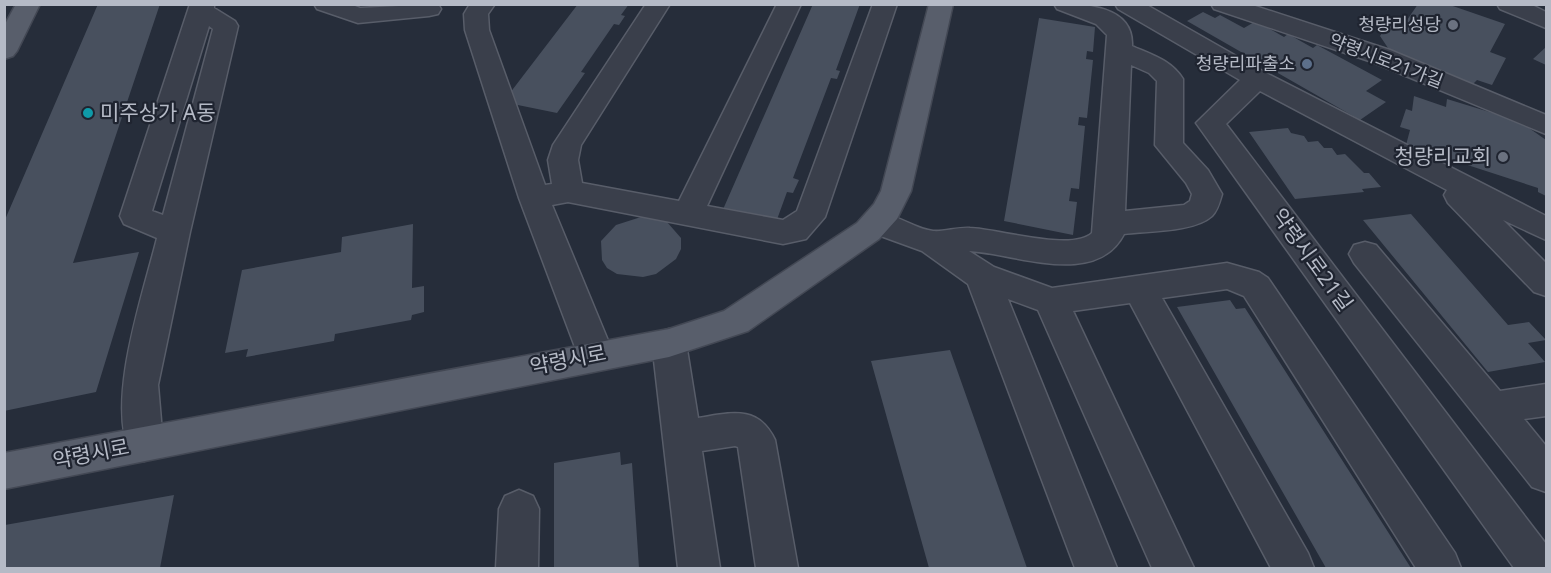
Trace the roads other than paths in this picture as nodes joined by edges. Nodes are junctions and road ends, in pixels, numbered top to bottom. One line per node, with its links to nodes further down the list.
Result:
1 (28, 4): 15 (main road)
2 (326, 4): 11 (street)
3 (658, 4): 20 (street)
4 (789, 4): 22 (street)
5 (885, 4): 22 (street)
6 (941, 4): 23 (main road, 약령시로)
7 (1066, 4): 16 (street)
8 (1127, 4): 17 (street)
9 (1223, 4): 18 (street, 약령시로21가길)
10 (1509, 4): 14 (street)
11 (431, 7): 13 (street)
12 (202, 8): 26 (street); 26 (street)
13 (479, 11): 21 (street)
14 (1546, 21)
15 (8, 36)
16 (1119, 50): 24 (street); 24 (street)
17 (1257, 79): 19 (street); 49 (street, 약령시로21길)
18 (1546, 125)
19 (1431, 170): 25 (street); 30 (street)
20 (568, 191): 21 (street); 22 (street)
21 (534, 198): 34 (street)
22 (688, 213)
23 (878, 223): 27 (street); 33 (main road, 약령시로)
24 (1108, 224): 27 (street)
25 (1546, 229)
26 (174, 232): 38 (street)
27 (933, 243): 29 (street)
28 (1365, 254): 36 (street)
29 (982, 276): 32 (street); 45 (street)
30 (1546, 283)
31 (1140, 290): 32 (street); 47 (street); 48 (street)
32 (1051, 301): 46 (street)
33 (669, 343): 34 (main road, 약령시로); 37 (street)
34 (596, 355): 38 (main road, 약령시로)
35 (1546, 400): 36 (street)
36 (1492, 408): 40 (street)
37 (682, 437): 43 (street); 44 (street)
38 (144, 444): 39 (main road, 약령시로)
39 (4, 471)
40 (1546, 474)
41 (519, 509): 42 (street)
42 (517, 568)
43 (699, 568)
44 (777, 568)
45 (1096, 568)
46 (1173, 568)
47 (1293, 568)
48 (1440, 568)
49 (1539, 568)

